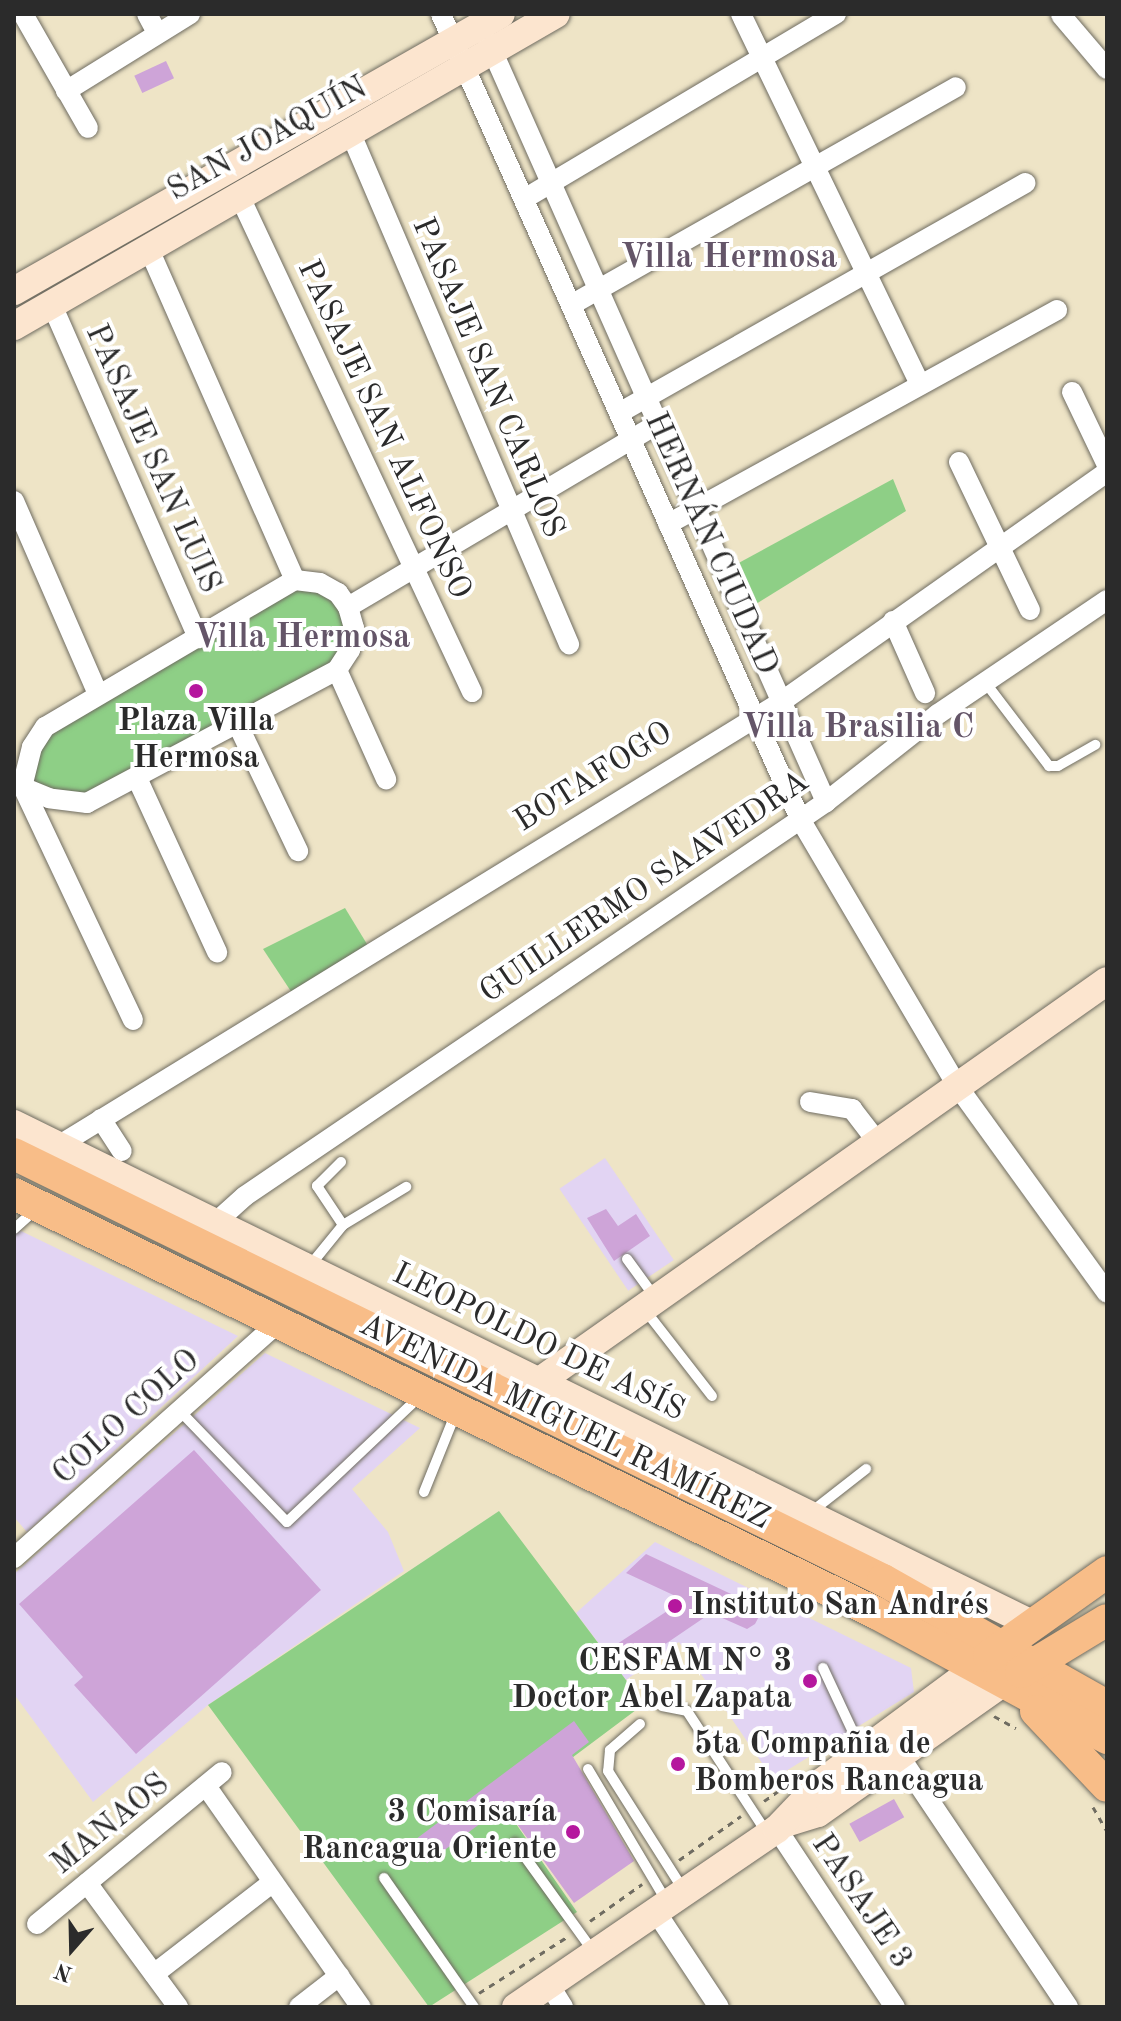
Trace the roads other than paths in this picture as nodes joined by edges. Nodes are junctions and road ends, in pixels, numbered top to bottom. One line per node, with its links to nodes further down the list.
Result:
1 (23, 14): 17 (street)
2 (147, 14): 10 (street)
3 (190, 14): 10 (street)
4 (441, 14): 11 (street, HERNÁN CIUDAD)
5 (556, 14): 12 (street, SAN JOAQUÍN)
6 (741, 14): 13 (street)
7 (836, 14): 13 (street)
8 (1061, 15): 15 (street)
9 (491, 20): 11 (street, SAN JOAQUÍN); 12 (street, HERNÁN CIUDAD)
10 (157, 33): 17 (street)
11 (453, 41): 14 (street, HERNÁN CIUDAD); 28 (street, SAN JOAQUÍN)
12 (493, 52): 14 (street, SAN JOAQUÍN); 22 (street, HERNÁN CIUDAD)
13 (763, 58): 20 (street); 22 (street)
14 (465, 68): 19 (street, SAN JOAQUÍN); 24 (street, HERNÁN CIUDAD)
15 (1107, 69)
16 (956, 87): 20 (street)
17 (66, 91): 18 (street)
18 (88, 128)
19 (351, 134): 23 (street, SAN JOAQUÍN); 44 (street, PASAJE SAN CARLOS)
20 (816, 168): 26 (street); 27 (street)
21 (1025, 183): 26 (street)
22 (552, 186): 24 (street); 27 (street, HERNÁN CIUDAD)
23 (239, 195): 25 (street, SAN JOAQUÍN); 47 (street, PASAJE SAN ALFONSO)
24 (524, 199): 30 (street, HERNÁN CIUDAD)
25 (148, 247): 29 (street, SAN JOAQUÍN); 48 (street)
26 (867, 275): 33 (street); 35 (street)
27 (599, 290): 30 (street); 35 (street, HERNÁN CIUDAD)
28 (14, 291)
29 (52, 305): 32 (street, SAN JOAQUÍN); 53 (street, PASAJE SAN LUIS)
30 (571, 305): 36 (street, HERNÁN CIUDAD)
31 (1057, 310): 33 (street)
32 (14, 326)
33 (919, 382): 43 (street)
34 (1072, 392): 40 (street)
35 (647, 399): 36 (street); 37 (street, HERNÁN CIUDAD)
36 (619, 413): 38 (street, HERNÁN CIUDAD)
37 (658, 424): 38 (street); 43 (street, HERNÁN CIUDAD)
38 (630, 438): 44 (street); 45 (street, HERNÁN CIUDAD)
39 (959, 462): 46 (street)
40 (1107, 465)
41 (1107, 472): 46 (street, BOTAFOGO)
42 (14, 501): 59 (street)
43 (697, 511): 45 (street); 60 (street, HERNÁN CIUDAD)
44 (510, 512): 47 (street); 54 (street, PASAJE SAN CARLOS)
45 (668, 524): 61 (street, HERNÁN CIUDAD)
46 (1000, 546): 51 (street); 52 (street, BOTAFOGO)
47 (415, 569): 50 (street); 57 (street, PASAJE SAN ALFONSO)
48 (295, 580): 50 (street); 53 (street)
49 (1107, 600): 56 (street, GUILLERMO SAAVEDRA)
50 (348, 607): 55 (street)
51 (1030, 610)
52 (893, 621): 58 (street); 60 (street, BOTAFOGO)
53 (198, 638): 59 (street)
54 (569, 644)
55 (337, 670): 62 (street); 65 (street)
56 (985, 682): 63 (lane); 67 (street, GUILLERMO SAAVEDRA)
57 (472, 692)
58 (925, 693)
59 (98, 694): 66 (street)
60 (781, 702): 61 (street, BOTAFOGO); 67 (street, HERNÁN CIUDAD)
61 (754, 715): 68 (street, HERNÁN CIUDAD); 75 (street, BOTAFOGO)
62 (237, 723): 64 (street); 69 (street)
63 (1095, 745)
64 (137, 778): 66 (street); 70 (street)
65 (386, 779)
66 (17, 783): 72 (street)
67 (826, 802): 68 (street, GUILLERMO SAAVEDRA)
68 (800, 819): 73 (street, HERNÁN CIUDAD); 84 (street, GUILLERMO SAAVEDRA)
69 (298, 851)
70 (217, 952)
71 (1107, 981): 73 (street)
72 (133, 1020)
73 (958, 1087): 77 (street); 89 (street, HERNÁN CIUDAD)
74 (810, 1102): 77 (street)
75 (101, 1119): 78 (street, BOTAFOGO); 79 (street)
76 (14, 1124): 78 (street, LEOPOLDO DE ASÍS)
77 (879, 1144): 90 (street)
78 (58, 1146): 84 (street, LEOPOLDO DE ASÍS)
79 (122, 1151)
80 (14, 1154): 92 (main road, AVENIDA MIGUEL RAMÍREZ)
81 (341, 1162): 85 (lane)
82 (406, 1187): 85 (lane)
83 (27, 1200): 86 (lane); 91 (main road, AVENIDA MIGUEL RAMÍREZ)
84 (215, 1223): 88 (street, LEOPOLDO DE ASÍS)
85 (343, 1225): 88 (lane)
86 (14, 1229)
87 (627, 1259): 90 (lane)
88 (308, 1269): 93 (street, LEOPOLDO DE ASÍS)
89 (1107, 1293)
90 (651, 1305): 93 (street); 95 (lane)
91 (279, 1322): 92 (main road); 94 (main road, AVENIDA MIGUEL RAMÍREZ); 97 (street, COLO COLO)
92 (402, 1343): 96 (main road, AVENIDA MIGUEL RAMÍREZ)
93 (544, 1382): 96 (street); 101 (street, LEOPOLDO DE ASÍS)
94 (423, 1393): 97 (lane); 98 (main road, AVENIDA MIGUEL RAMÍREZ)
95 (712, 1396)
96 (515, 1398): 98 (street); 107 (main road, AVENIDA MIGUEL RAMÍREZ)
97 (180, 1411): 102 (street, COLO COLO)
98 (471, 1415): 100 (lane); 107 (main road, AVENIDA MIGUEL RAMÍREZ)
99 (866, 1469): 101 (lane)
100 (424, 1492)
101 (810, 1514): 105 (street, LEOPOLDO DE ASÍS)
102 (14, 1558)
103 (1107, 1572): 105 (main road)
104 (1107, 1620): 106 (main road)
105 (1032, 1624): 107 (main road)
106 (1036, 1663): 107 (main road, AVENIDA MIGUEL RAMÍREZ); 110 (main road, AVENIDA MIGUEL RAMÍREZ)
107 (995, 1664): 112 (main road, AVENIDA MIGUEL RAMÍREZ); 113 (street); 114 (street); 118 (main road)
108 (823, 1668): 113 (lane)
109 (662, 1706): 119 (lane)
110 (1107, 1706)
111 (640, 1724): 124 (lane)
112 (1107, 1738)
113 (861, 1751): 119 (street)
114 (898, 1754): 119 (street); 137 (street)
115 (588, 1769): 124 (lane)
116 (222, 1772): 117 (street, MANAOS)
117 (206, 1786): 122 (street); 123 (street, MANAOS)
118 (1107, 1786)
119 (776, 1829): 124 (street); 136 (street, PASAJE 3)
120 (515, 1843): 126 (lane)
121 (384, 1878): 130 (lane)
122 (273, 1882): 127 (street); 128 (street)
123 (87, 1883): 125 (street, MANAOS); 127 (street)
124 (671, 1905): 126 (street); 135 (street)
125 (37, 1924)
126 (597, 1956): 129 (street)
127 (154, 1974): 131 (street)
128 (339, 1976): 132 (street); 133 (street)
129 (556, 1997): 134 (street)
130 (472, 2004)
131 (178, 2007)
132 (299, 2007)
133 (361, 2007)
134 (516, 2007)
135 (719, 2007)
136 (895, 2007)
137 (1068, 2007)

